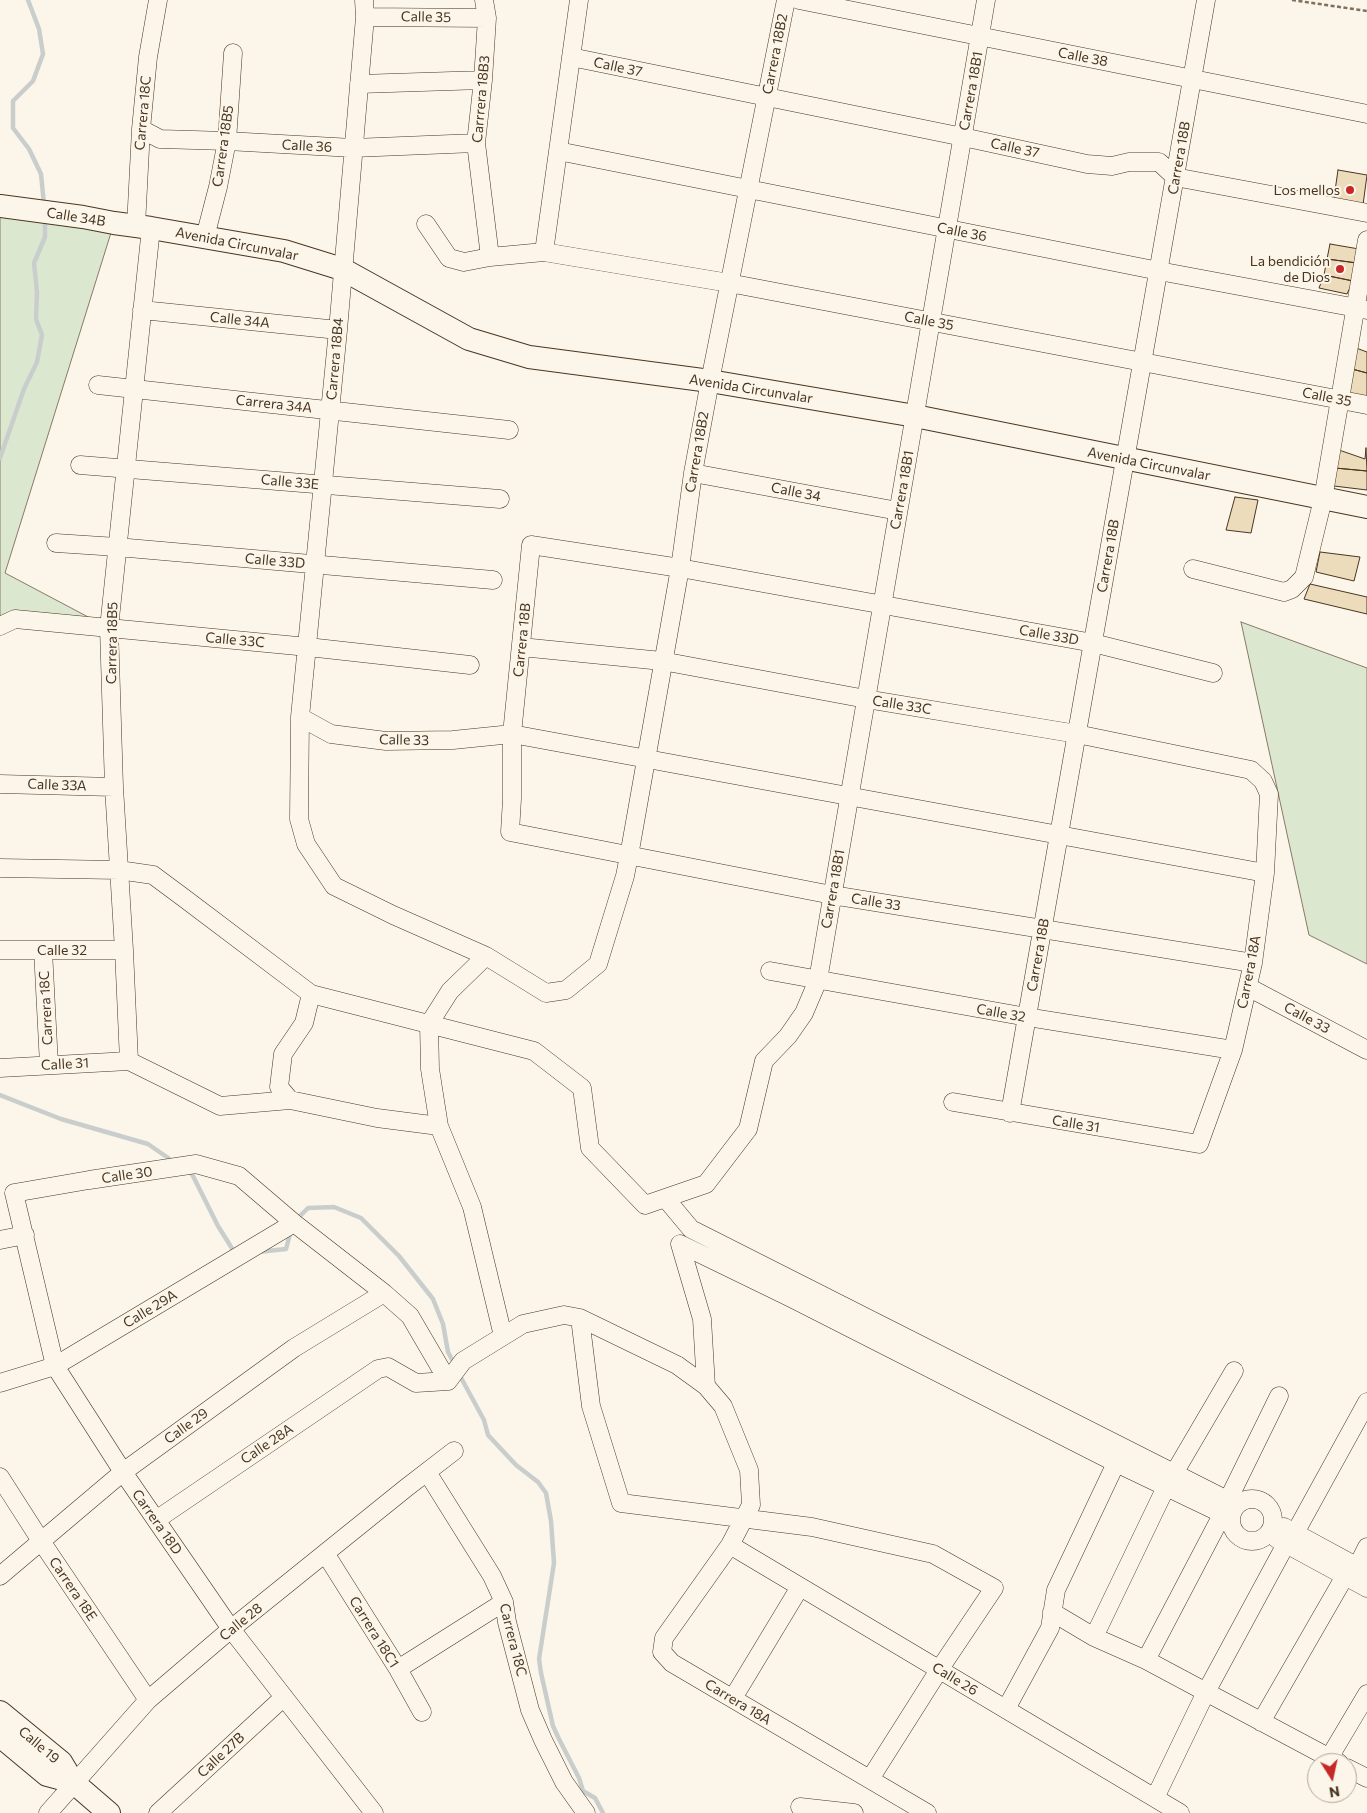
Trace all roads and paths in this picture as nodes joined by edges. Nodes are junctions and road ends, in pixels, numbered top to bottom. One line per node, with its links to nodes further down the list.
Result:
1 (158, 0): 20 (street, Carrera 18C)
2 (484, 0): 11 (street, Carrrera 18B3)
3 (579, 0): 14 (street)
4 (786, 0): 18 (street, Carrera 18B2)
5 (799, 0): 12 (street, Calle 38)
6 (986, 0): 12 (street, Carrera 18B1)
7 (1206, 0): 15 (street, Carrera 18B)
8 (1292, 0): 10 (path)
9 (365, 8): 11 (street, Calle 35); 17 (street, Carrera 18B4)
10 (1367, 11)
11 (487, 18): 16 (street, Carrrera 18B3)
12 (980, 37): 15 (street, Calle 38); 21 (street, Carrera 18B1)
13 (233, 53): 22 (street, Carrera 18B5)
14 (571, 57): 18 (street, Calle 37); 25 (street)
15 (1192, 79): 19 (street, Calle 38); 26 (street, Carrera 18B)
16 (483, 80): 17 (street); 23 (street, Carrrera 18B3)
17 (359, 84): 24 (street, Carrera 18B4)
18 (766, 97): 21 (street, Calle 37); 27 (street, Carrera 18B2)
19 (1367, 114)
20 (141, 129): 22 (street, Calle 36); 31 (street, Carrera 18C)
21 (963, 136): 26 (street, Calle 37); 32 (street, Carrera 18B1)
22 (227, 141): 24 (street, Calle 36); 33 (street, Carrera 18B5)
23 (476, 143): 24 (street, Calle 36); 36 (street, Carrrera 18B3)
24 (354, 148): 37 (street, Carrera 18B4)
25 (558, 151): 27 (street, Calle 36); 35 (street)
26 (1175, 177): 29 (street, Calle 37); 38 (street, Carrera 18B)
27 (748, 188): 32 (street, Calle 36); 39 (street, Carrera 18B2)
28 (0, 206): 31 (main road, Calle 34B)
29 (1367, 213)
30 (426, 224): 36 (street)
31 (144, 227): 33 (main road, Avenida Circunvalar); 41 (street, Carrera 18B5)
32 (947, 229): 38 (street, Calle 36); 42 (street, Carrera 18B1)
33 (206, 237): 37 (main road, Avenida Circunvalar)
34 (1367, 240): 40 (street)
35 (544, 252): 36 (street, Calle 35); 39 (street, Calle 35)
36 (490, 258)
37 (342, 269): 43 (street, Carrera 18B4); 45 (main road, Avenida Circunvalar)
38 (1159, 271): 40 (street, Calle 36); 44 (street, Carrera 18B)
39 (730, 283): 42 (street, Calle 35); 45 (street, Carrera 18B2)
40 (1361, 308): 48 (street)
41 (142, 310): 43 (street, Calle 34A); 47 (street, Carrera 18B5)
42 (931, 321): 44 (street, Calle 35); 51 (street, Carrera 18B1)
43 (338, 330): 50 (street, Carrera 18B4)
44 (1143, 361): 48 (street, Calle 35); 53 (street, Carrera 18B)
45 (710, 381): 51 (main road, Avenida Circunvalar); 56 (street, Carrera 18B2)
46 (98, 385): 47 (street, Carrera 34A)
47 (134, 389): 50 (street, Carrera 34A); 55 (street, Carrera 18B5)
48 (1340, 400): 49 (street, Calle 35); 59 (street)
49 (1367, 405)
50 (330, 410): 52 (street, Carrera 34A); 57 (street, Carrera 18B4)
51 (915, 416): 53 (main road, Avenida Circunvalar); 61 (street, Carrera 18B1)
52 (509, 430)
53 (1126, 459): 59 (main road, Avenida Circunvalar); 71 (street, Carrera 18B)
54 (80, 465): 55 (street, Calle 33E)
55 (125, 469): 57 (street, Calle 33E); 63 (street, Carrera 18B5)
56 (693, 473): 61 (street, Calle 34); 65 (street, Carrera 18B2)
57 (323, 485): 58 (street, Calle 33E); 64 (street, Carrera 18B4)
58 (500, 499)
59 (1324, 500): 60 (main road, Avenida Circunvalar); 66 (street)
60 (1367, 507)
61 (898, 511): 68 (street, Carrera 18B1)
62 (56, 543): 63 (street, Calle 33D)
63 (117, 547): 64 (street, Calle 33D); 70 (street, Carrera 18B5)
64 (315, 565): 67 (street, Calle 33D); 72 (street, Carrera 18B4)
65 (680, 568): 68 (street); 73 (street, Carrera 18B); 74 (street, Carrera 18B2)
66 (1192, 568)
67 (493, 580)
68 (882, 606): 71 (street, Calle 33D); 77 (street, Carrera 18B1)
69 (0, 626): 70 (street, Calle 33C)
70 (109, 628): 72 (street, Calle 33C); 83 (street, Carrera 18B5)
71 (1093, 643): 76 (street, Calle 33D); 80 (street, Carrera 18B)
72 (308, 647): 75 (street, Calle 33C); 78 (street, Carrera 18B4)
73 (521, 647): 74 (street, Calle 33C); 79 (street, Carrera 18B)
74 (662, 661): 77 (street, Calle 33C); 81 (street, Carrera 18B2)
75 (470, 665)
76 (1213, 673)
77 (866, 699): 80 (street, Calle 33C); 85 (street, Carrera 18B1)
78 (300, 717): 79 (street, Calle 33); 96 (street, Carrera 18B4)
79 (512, 734): 81 (street, Calle 33); 87 (street, Calle 33)
80 (1077, 734): 84 (street, Calle 33C); 86 (street, Carrera 18B)
81 (647, 759): 85 (street, Calle 33); 87 (street, Carrera 18B2)
82 (0, 784): 83 (street, Calle 33A)
83 (114, 787): 89 (street, Carrera 18B5)
84 (1269, 794): 90 (street, Carrera 18A)
85 (849, 796): 86 (street, Calle 33); 91 (street, Carrera 18B1)
86 (1059, 835): 90 (street, Calle 33); 92 (street, Carrera 18B)
87 (629, 856): 91 (street, Calle 33); 96 (street, Carrera 18B2)
88 (0, 868): 89 (street)
89 (119, 870): 95 (street, Carrera 18B5); 101 (street)
90 (1265, 872): 97 (street, Carrera 18A)
91 (832, 895): 92 (street, Calle 33); 99 (street, Carrera 18B1)
92 (1042, 930): 97 (street, Calle 33); 102 (street, Carrera 18B)
93 (0, 950): 94 (street, Calle 32)
94 (43, 950): 95 (street, Calle 32); 107 (street, Carrera 18C)
95 (124, 950): 106 (street, Carrera 18B5)
96 (486, 956): 103 (street)
97 (1252, 963): 100 (street, Carrera 18A)
98 (770, 972): 99 (street, Calle 32)
99 (818, 980): 102 (street, Calle 32); 115 (street, Carrera 18B1)
100 (1248, 987): 104 (street, Carrera 18A); 105 (street, Calle 33)
101 (311, 994): 103 (street); 109 (street)
102 (1027, 1017): 104 (street, Calle 32); 111 (street, Carrera 18B)
103 (429, 1024): 112 (street); 115 (street, Carrera 18B1)
104 (1233, 1050): 113 (street, Carrera 18A)
105 (1367, 1050)
106 (129, 1061): 107 (street, Calle 31); 109 (street)
107 (49, 1065): 108 (street, Calle 31)
108 (0, 1068)
109 (290, 1100): 112 (street)
110 (953, 1102): 111 (street, Calle 31)
111 (1010, 1113): 113 (street, Calle 31)
112 (439, 1126): 121 (street)
113 (1199, 1144)
114 (14, 1193): 116 (street, Calle 30); 117 (street, Carrera 18D)
115 (666, 1199): 134 (street)
116 (294, 1222): 119 (street); 122 (street, Calle 29A)
117 (25, 1235): 118 (street); 122 (street, Carrera 18D)
118 (0, 1240)
119 (384, 1293): 124 (street); 131 (street, Calle 29)
120 (580, 1318): 121 (street); 126 (street); 136 (street)
121 (503, 1336): 124 (street)
122 (55, 1366): 125 (street, Calle 29A); 131 (street, Carrera 18D)
123 (1234, 1371): 134 (street)
124 (448, 1381): 137 (street, Calle 28A)
125 (0, 1383)
126 (706, 1386): 130 (street); 136 (street)
127 (1279, 1396): 135 (street)
128 (1367, 1402): 139 (street)
129 (454, 1451): 132 (street, Calle 28)
130 (1116, 1463): 134 (street); 149 (street)
131 (123, 1472): 137 (street, Carrera 18D); 140 (street, Calle 29)
132 (427, 1472): 143 (street, Calle 28); 148 (street, Carrera 18C)
133 (0, 1477): 140 (street, Carrera 18E)
134 (1170, 1480): 135 (street); 151 (street)
135 (1230, 1509): 138 (street); 138 (street); 152 (street)
136 (745, 1517): 141 (street); 154 (street)
137 (156, 1520): 150 (street, Carrera 18D)
138 (1271, 1528): 139 (street)
139 (1291, 1538): 144 (street); 155 (street)
140 (41, 1541): 145 (street, Calle 29); 159 (street, Carrera 18E)
141 (730, 1546): 146 (street, Calle 26); 158 (street, Carrera 18A)
142 (1367, 1547): 144 (street)
143 (325, 1554): 150 (street, Calle 28); 153 (street, Carrera 18C1)
144 (1356, 1572): 147 (street); 163 (street)
145 (0, 1576)
146 (800, 1587): 154 (street, Calle 26); 158 (street)
147 (1367, 1588)
148 (504, 1602): 153 (street); 175 (street, Carrera 18C)
149 (1052, 1612): 151 (street); 160 (street)
150 (231, 1629): 157 (street, Carrera 18D); 159 (street, Calle 28)
151 (1094, 1637): 152 (street)
152 (1146, 1660): 155 (street)
153 (398, 1669): 162 (street, Carrera 18C1)
154 (939, 1670): 160 (street, Calle 26); 167 (street)
155 (1206, 1692): 163 (street); 169 (street)
156 (1367, 1694): 166 (street)
157 (284, 1696): 173 (street, Calle 27B); 174 (street, Carrera 18D)
158 (733, 1698): 167 (street, Carrera 18A)
159 (148, 1700): 168 (street, Calle 28)
160 (1006, 1709): 169 (street, Calle 26)
161 (0, 1712): 168 (main road, Calle 19)
162 (422, 1712)
163 (1261, 1722): 165 (street)
164 (0, 1736): 168 (main road, Calle 19)
165 (1319, 1753)
166 (1338, 1753)
167 (870, 1779): 177 (street, Carrera 18A)
168 (73, 1782): 171 (street, Calle 28); 172 (main road, Calle 19)
169 (1155, 1798): 178 (street, Calle 26)
170 (800, 1807): 176 (street)
171 (48, 1813)
172 (109, 1813)
173 (158, 1813)
174 (374, 1813)
175 (586, 1813)
176 (854, 1813)
177 (927, 1813)
178 (1180, 1813)

